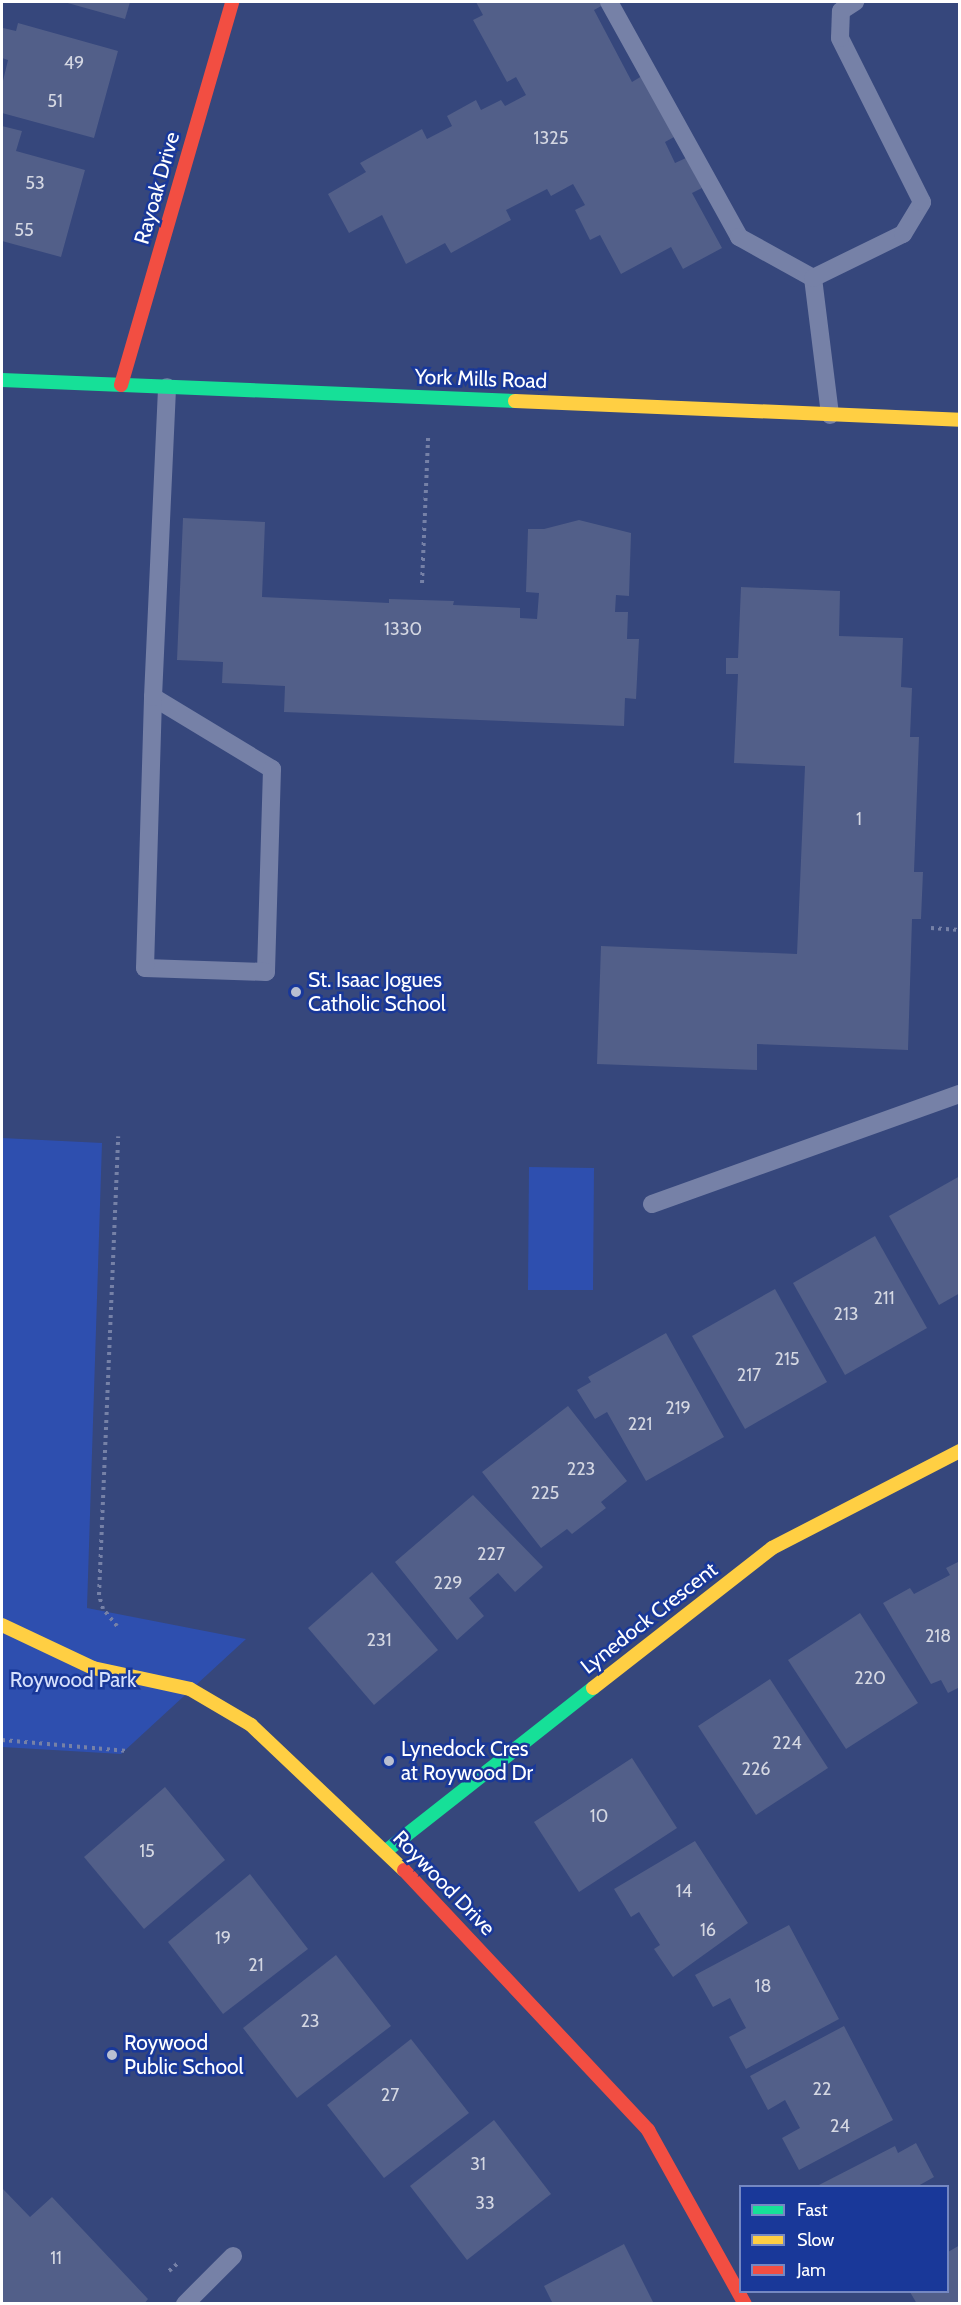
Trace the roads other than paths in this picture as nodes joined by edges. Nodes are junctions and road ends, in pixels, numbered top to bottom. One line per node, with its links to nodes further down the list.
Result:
1 (232, 2): 6 (street, Rayoak Drive)
2 (609, 2): 4 (lane)
3 (855, 2): 4 (lane)
4 (813, 278): 8 (lane)
5 (2, 380): 6 (street, York Mills Road)
6 (121, 386): 7 (street, York Mills Road)
7 (167, 387): 8 (street, York Mills Road); 10 (lane)
8 (830, 415): 9 (street, York Mills Road)
9 (960, 420)
10 (153, 698): 10 (lane)
11 (960, 1094): 12 (lane)
12 (652, 1204)
13 (960, 1451): 15 (street, Lynedock Crescent)
14 (2, 1625): 15 (street, Roywood Drive)
15 (386, 1851): 18 (street, Roywood Drive)
16 (233, 2256): 17 (lane)
17 (185, 2304)
18 (745, 2304)

